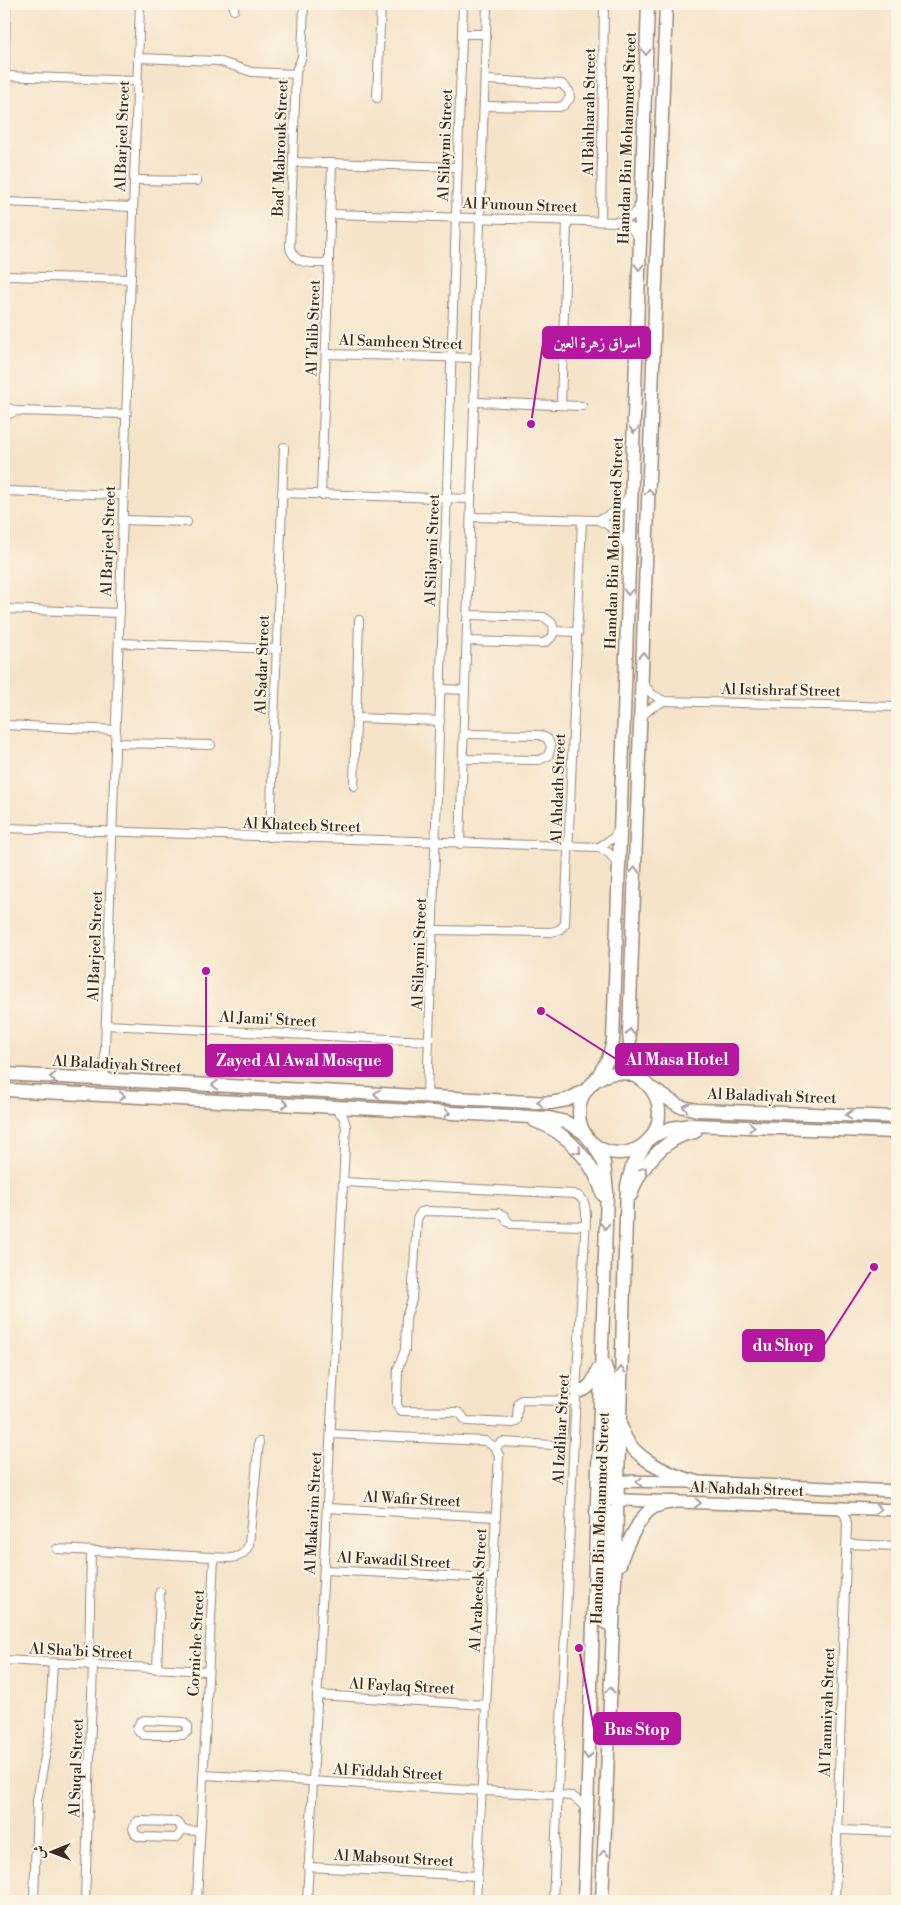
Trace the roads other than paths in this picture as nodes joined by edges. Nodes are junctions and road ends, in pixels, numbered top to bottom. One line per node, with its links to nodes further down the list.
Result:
1 (6, 4): 14 (street)
2 (140, 4): 12 (street, Al Barjeel Street)
3 (304, 4): 13 (street, Bad' Mabrouk Street)
4 (381, 4): 18 (street)
5 (463, 4): 10 (street, Al Silaymi Street)
6 (487, 4): 11 (street)
7 (604, 4): 32 (street, Al Bahharah Street)
8 (648, 4): 26 (main road, Hamdan Bin Mohammed Street, one-way to 26)
9 (666, 4): 71 (main road, one-way to 9)
10 (462, 34): 11 (street); 22 (street, Al Silaymi Street)
11 (486, 34): 15 (street)
12 (138, 58): 13 (street); 16 (street, Al Barjeel Street)
13 (296, 74): 20 (street, Bad' Mabrouk Street)
14 (4, 76): 16 (street); 17 (street)
15 (485, 80): 19 (street); 19 (street)
16 (137, 81): 23 (street, Al Barjeel Street)
17 (4, 90)
18 (377, 98)
19 (484, 106): 30 (street)
20 (293, 162): 21 (street); 35 (street, Bad' Mabrouk Street)
21 (332, 163): 22 (street); 28 (street, Al Talib Street)
22 (458, 167): 29 (street, Al Silaymi Street)
23 (134, 180): 24 (street); 27 (street, Al Barjeel Street)
24 (196, 181)
25 (4, 202): 27 (street)
26 (641, 206): 33 (street); 34 (main road, Hamdan Bin Mohammed Street)
27 (133, 207): 37 (street, Al Barjeel Street)
28 (330, 214): 29 (street, Al Funoun Street); 35 (street, Al Talib Street)
29 (456, 217): 30 (street, Al Funoun Street); 39 (street, Al Silaymi Street)
30 (480, 218): 31 (street, Al Funoun Street); 40 (street)
31 (567, 220): 32 (street, Al Funoun Street); 42 (street)
32 (601, 221): 33 (street, Al Funoun Street)
33 (620, 222): 34 (street)
34 (640, 239): 50 (main road, Hamdan Bin Mohammed Street, one-way to 50)
35 (329, 263): 38 (street, Al Talib Street)
36 (4, 276): 37 (street)
37 (130, 279): 46 (street, Al Barjeel Street)
38 (326, 354): 39 (street, Al Samheen Street); 52 (street, Al Talib Street)
39 (452, 358): 40 (street, Al Samheen Street); 54 (street, Al Silaymi Street)
40 (476, 358): 41 (street)
41 (475, 402): 42 (street); 55 (street)
42 (561, 405): 44 (street)
43 (4, 406): 45 (street)
44 (582, 406)
45 (16, 411): 46 (street); 47 (street)
46 (126, 414): 53 (street, Al Barjeel Street)
47 (4, 416)
48 (284, 446): 51 (street, Al Sadar Street)
49 (4, 491): 53 (street)
50 (632, 491): 59 (street); 61 (main road, Hamdan Bin Mohammed Street)
51 (282, 493): 52 (street); 70 (street, Al Sadar Street)
52 (321, 494): 54 (street)
53 (124, 495): 57 (street, Al Barjeel Street)
54 (447, 498): 55 (street); 72 (street, Al Silaymi Street)
55 (471, 499): 56 (street)
56 (471, 517): 58 (street); 64 (street)
57 (123, 520): 60 (street); 63 (street, Al Barjeel Street)
58 (582, 520): 59 (street); 67 (street, Al Ahdath Street)
59 (598, 520): 61 (street)
60 (187, 522)
61 (630, 551): 87 (main road, Hamdan Bin Mohammed Street, one-way to 87)
62 (4, 609): 63 (street)
63 (120, 613): 69 (street, Al Barjeel Street)
64 (468, 615): 66 (street); 68 (street)
65 (359, 620): 77 (street)
66 (554, 631): 67 (street); 68 (street)
67 (578, 632): 92 (street, Al Ahdath Street)
68 (467, 641): 73 (street)
69 (119, 643): 70 (street); 80 (street, Al Barjeel Street)
70 (277, 648): 89 (street, Al Sadar Street)
71 (642, 682): 74 (street); 76 (main road)
72 (441, 689): 73 (street); 78 (street, Al Silaymi Street)
73 (465, 690): 81 (street)
74 (664, 701): 75 (street, Al Istishraf Street); 76 (street)
75 (897, 707)
76 (642, 717): 100 (main road, one-way to 76)
77 (356, 718): 78 (street); 85 (street)
78 (440, 721): 90 (street, Al Silaymi Street)
79 (4, 725): 80 (street)
80 (116, 730): 82 (street, Al Barjeel Street)
81 (464, 734): 84 (street); 84 (street)
82 (115, 742): 83 (street); 88 (street, Al Barjeel Street)
83 (211, 745)
84 (463, 759): 91 (street)
85 (354, 786)
86 (4, 828): 88 (street, Al Khateeb Street)
87 (620, 828): 93 (street); 94 (main road, Hamdan Bin Mohammed Street)
88 (112, 832): 89 (street, Al Khateeb Street); 96 (street, Al Barjeel Street)
89 (270, 837): 90 (street, Al Khateeb Street)
90 (436, 843): 91 (street, Al Khateeb Street); 95 (street, Al Silaymi Street)
91 (460, 844): 92 (street, Al Khateeb Street)
92 (569, 846): 93 (street, Al Khateeb Street); 95 (street, Al Ahdath Street)
93 (599, 847): 94 (street)
94 (619, 866): 101 (main road, Hamdan Bin Mohammed Street)
95 (434, 930): 97 (street, Al Silaymi Street)
96 (106, 1025): 97 (street, Al Jami' Street); 99 (street, Al Barjeel Street)
97 (429, 1041): 106 (street, Al Silaymi Street)
98 (4, 1074): 99 (main road, Al Baladiyah Street, one-way to 98)
99 (104, 1079): 106 (main road, Al Baladiyah Street, one-way to 99)
100 (641, 1079): 101 (main road); 102 (main road)
101 (596, 1080): 104 (main road)
102 (652, 1089): 111 (main road, Al Baladiyah Street, one-way to 102); 116 (main road)
103 (4, 1090): 105 (main road)
104 (586, 1090): 106 (main road, Al Baladiyah Street, one-way to 106); 114 (main road)
105 (27, 1091): 107 (main road); 108 (main road, one-way to 108)
106 (427, 1096)
107 (4, 1097)
108 (332, 1107): 109 (main road); 112 (street)
109 (363, 1108): 110 (main road, one-way to 110); 112 (street)
110 (523, 1116): 114 (main road); 119 (main road, one-way to 119)
111 (897, 1116)
112 (346, 1126): 118 (street, Al Makarim Street)
113 (732, 1126): 115 (main road, Al Baladiyah Street, one-way to 115); 116 (main road, Al Baladiyah Street); 120 (main road, one-way to 113)
114 (584, 1132): 117 (main road)
115 (897, 1132)
116 (650, 1139): 117 (main road); 120 (main road, Hamdan Bin Mohammed Street)
117 (594, 1145): 119 (main road, Hamdan Bin Mohammed Street)
118 (344, 1182): 121 (street, Al Izdihar Street); 126 (street, Al Makarim Street)
119 (606, 1205): 122 (main road, Hamdan Bin Mohammed Street, one-way to 122)
120 (626, 1215): 125 (main road, Hamdan Bin Mohammed Street, one-way to 120)
121 (586, 1226): 123 (street, Al Izdihar Street); 124 (street)
122 (601, 1360): 123 (main road); 129 (main road, Hamdan Bin Mohammed Street)
123 (576, 1397): 124 (street); 166 (street, Al Izdihar Street)
124 (564, 1401): 128 (street)
125 (620, 1402): 129 (main road, Hamdan Bin Mohammed Street); 130 (main road)
126 (330, 1434): 128 (street); 137 (street, Al Makarim Street)
127 (258, 1442): 147 (street)
128 (495, 1447): 141 (street, Al Arabeesk Street)
129 (608, 1481): 130 (street, Al Nahdah Street, one-way to 129); 133 (main road, Hamdan Bin Mohammed Street); 135 (main road, Hamdan Bin Mohammed Street)
130 (697, 1482): 131 (street, Al Nahdah Street)
131 (846, 1489): 132 (street, Al Nahdah Street); 136 (street)
132 (897, 1491)
133 (617, 1500): 134 (street, Al Nahdah Street); 135 (street, Al Nahdah Street); 150 (main road, Hamdan Bin Mohammed Street)
134 (674, 1502): 136 (street, Al Nahdah Street, one-way to 136); 150 (main road)
135 (596, 1505): 152 (main road); 164 (main road, Hamdan Bin Mohammed Street, one-way to 164)
136 (791, 1506): 138 (street, Al Nahdah Street)
137 (327, 1508): 141 (street, Al Wafir Street); 148 (street, Al Makarim Street)
138 (840, 1508): 139 (street, Al Nahdah Street); 142 (street, Al Tanmiyah Street)
139 (859, 1509): 140 (street, Al Nahdah Street, one-way to 140); 142 (street)
140 (897, 1510)
141 (496, 1517): 149 (street, Al Arabeesk Street)
142 (847, 1523): 143 (street, Al Tanmiyah Street)
143 (846, 1544): 144 (street); 170 (street, Al Tanmiyah Street)
144 (897, 1546)
145 (57, 1550): 146 (street)
146 (91, 1551): 147 (street); 155 (street, Al Suqal Street)
147 (214, 1558): 157 (street, Corniche Street)
148 (324, 1570): 149 (street, Al Fawadil Street); 158 (street, Al Makarim Street)
149 (493, 1578): 159 (street, Al Arabeesk Street)
150 (615, 1579): 152 (main road, Hamdan Bin Mohammed Street)
151 (160, 1592): 156 (street)
152 (612, 1637): 182 (main road, Hamdan Bin Mohammed Street, one-way to 152)
153 (4, 1660): 154 (street, Al Sha'bi Street)
154 (53, 1663): 155 (street, Al Sha'bi Street); 175 (street)
155 (91, 1665): 156 (street, Al Sha'bi Street); 176 (street, Al Suqal Street)
156 (156, 1669): 157 (street, Al Sha'bi Street)
157 (208, 1671): 161 (street, Corniche Street)
158 (317, 1695): 159 (street, Al Faylaq Street); 163 (street, Al Makarim Street)
159 (486, 1705): 165 (street, Al Arabeesk Street)
160 (189, 1728): 160 (street); 161 (street)
161 (205, 1729): 162 (street, Corniche Street)
162 (203, 1775): 163 (street, Al Fiddah Street); 171 (street, Corniche Street)
163 (313, 1781): 165 (street, Al Fiddah Street); 173 (street, Al Makarim Street)
164 (588, 1782): 167 (street); 168 (main road, Hamdan Bin Mohammed Street)
165 (482, 1791): 166 (street, Al Fiddah Street); 174 (street, Al Arabeesk Street)
166 (558, 1795): 167 (street, Al Fiddah Street); 180 (street, Al Izdihar Street)
167 (572, 1796): 168 (street)
168 (587, 1810): 181 (main road, Hamdan Bin Mohammed Street)
169 (182, 1830): 169 (street); 171 (street)
170 (837, 1830): 172 (street); 183 (street, Al Tanmiyah Street)
171 (200, 1831): 177 (street, Corniche Street)
172 (897, 1832)
173 (308, 1867): 174 (street, Al Mabsout Street); 178 (street, Al Makarim Street)
174 (478, 1876): 179 (street, Al Arabeesk Street)
175 (34, 1901)
176 (85, 1901)
177 (197, 1901)
178 (307, 1901)
179 (476, 1901)
180 (553, 1901)
181 (584, 1901)
182 (602, 1901)
183 (835, 1901)

